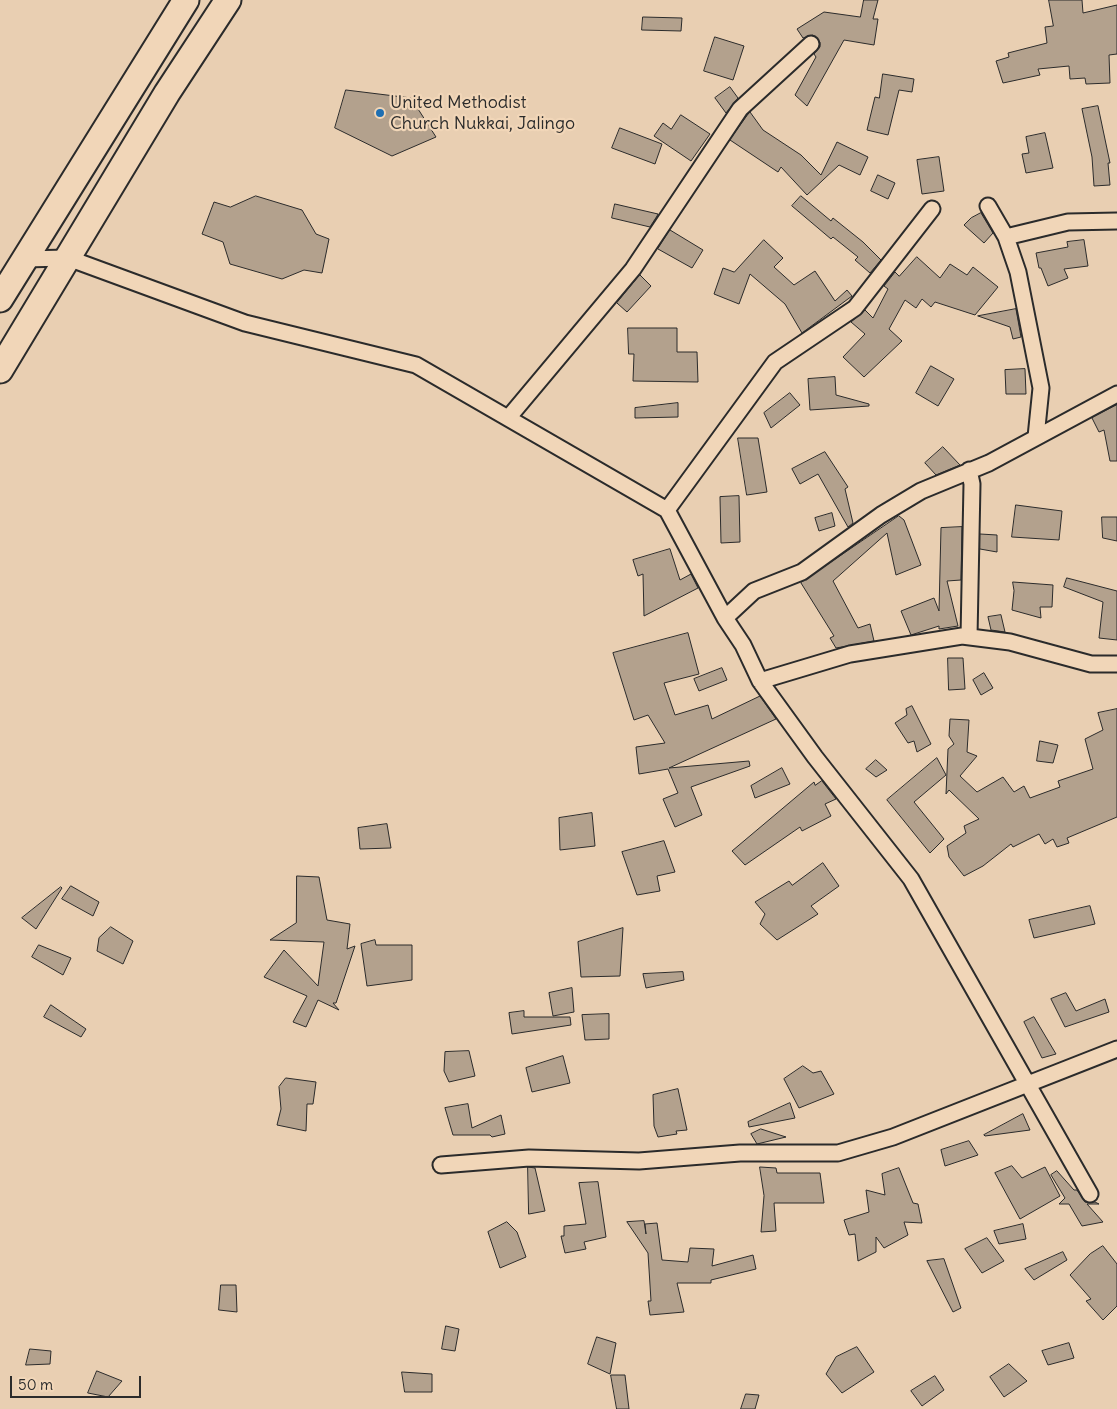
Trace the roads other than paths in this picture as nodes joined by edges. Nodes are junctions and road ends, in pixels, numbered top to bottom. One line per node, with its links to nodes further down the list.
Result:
1 (186, 0): 9 (highway)
2 (228, 0): 8 (highway)
3 (811, 44): 13 (street)
4 (988, 206): 7 (street)
5 (932, 209): 16 (street)
6 (1117, 222): 7 (street)
7 (1006, 237): 14 (street)
8 (68, 258): 9 (street); 11 (highway); 13 (street)
9 (23, 259): 10 (highway)
10 (0, 299)
11 (0, 370)
12 (1117, 394): 14 (street)
13 (509, 417): 16 (street)
14 (1036, 437): 15 (street)
15 (969, 470): 17 (street); 18 (street)
16 (667, 510): 17 (street)
17 (725, 618): 20 (street)
18 (969, 637): 19 (street); 20 (street)
19 (1117, 664)
20 (760, 681): 22 (street)
21 (1117, 1049): 22 (street)
22 (1027, 1085): 23 (street); 24 (street)
23 (441, 1166)
24 (1090, 1194)

